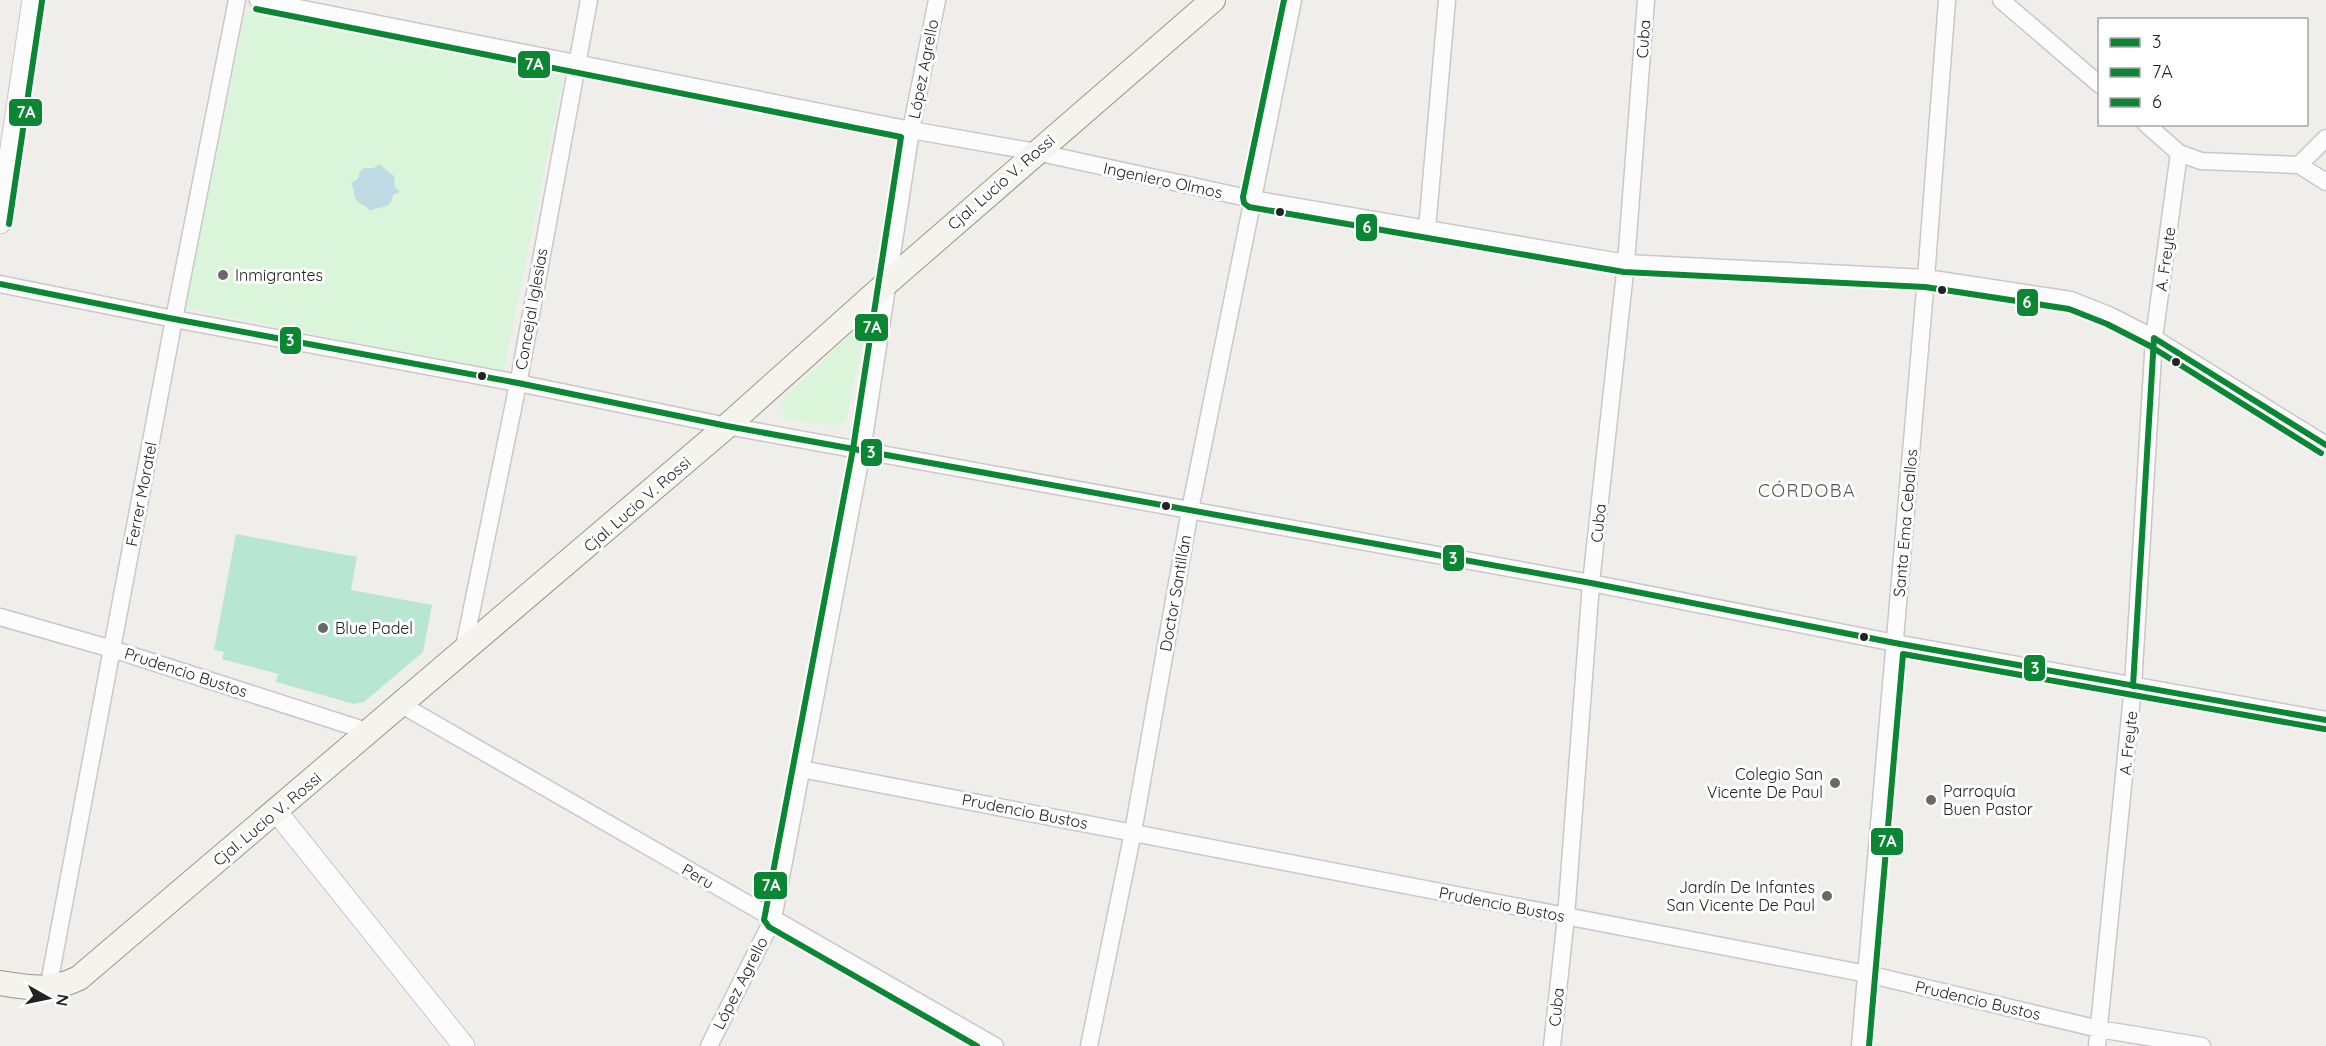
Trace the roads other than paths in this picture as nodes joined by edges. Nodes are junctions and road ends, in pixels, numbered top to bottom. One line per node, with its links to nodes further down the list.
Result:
1 (33, 0): 22 (street)
2 (237, 0): 28 (street, Ferrer Moratel)
3 (258, 0): 12 (street, Ingeniero Olmos)
4 (589, 0): 12 (street, Concejal Iglesias)
5 (937, 0): 15 (street, López Agrello)
6 (1213, 0): 17 (main road, Cjal. Lucio V. Rossi)
7 (1293, 0): 21 (street, Doctor Santillán)
8 (1447, 0): 23 (street)
9 (1646, 0): 24 (street, Cuba)
10 (1947, 0): 25 (street, Santa Ema Ceballos)
11 (2001, 0): 13 (street)
12 (576, 63): 15 (street, Ingeniero Olmos); 30 (street, Concejal Iglesias)
13 (2098, 83)
14 (2148, 126): 18 (street)
15 (911, 130): 17 (street, Ingeniero Olmos); 26 (street, López Agrello)
16 (2326, 138): 19 (street)
17 (1036, 152): 21 (street, Ingeniero Olmos); 26 (main road, Cjal. Lucio V. Rossi)
18 (2179, 153): 19 (street); 29 (street, A. Freyte)
19 (2300, 165): 20 (street)
20 (2326, 182)
21 (1252, 199): 23 (street, Ingeniero Olmos); 34 (street, Doctor Santillán)
22 (0, 223)
23 (1427, 229): 24 (street, Ingeniero Olmos)
24 (1626, 263): 25 (street, Ingeniero Olmos); 35 (street, Cuba)
25 (1926, 278): 29 (street, Ingeniero Olmos); 37 (street, Santa Ema Ceballos)
26 (888, 282): 31 (main road, Cjal. Lucio V. Rossi); 33 (street, López Agrello)
27 (0, 284): 28 (street)
28 (174, 319): 30 (street); 38 (street, Ferrer Moratel)
29 (2154, 338): 32 (street, Ingeniero Olmos); 40 (street, A. Freyte)
30 (518, 383): 31 (street); 39 (street, Concejal Iglesias)
31 (727, 426): 33 (street); 39 (main road, Cjal. Lucio V. Rossi)
32 (2326, 445)
33 (862, 451): 34 (street); 44 (street, López Agrello)
34 (1190, 510): 35 (street); 46 (street, Doctor Santillán)
35 (1591, 583): 37 (street); 47 (street, Cuba)
36 (0, 617): 38 (street, Prudencio Bustos)
37 (1895, 644): 40 (street); 49 (street, Santa Ema Ceballos)
38 (112, 649): 43 (street, Prudencio Bustos); 51 (street, Ferrer Moratel)
39 (463, 652): 41 (main road, Cjal. Lucio V. Rossi)
40 (2133, 686): 42 (street); 52 (street, A. Freyte)
41 (402, 705): 43 (main road, Cjal. Lucio V. Rossi); 48 (street, Peru)
42 (2326, 720)
43 (370, 732): 45 (main road, Cjal. Lucio V. Rossi)
44 (801, 769): 46 (street, Prudencio Bustos); 48 (street, López Agrello)
45 (276, 811): 51 (main road, Cjal. Lucio V. Rossi); 53 (street)
46 (1133, 832): 47 (street, Prudencio Bustos); 56 (street, Doctor Santillán)
47 (1566, 917): 49 (street, Prudencio Bustos); 57 (street, Cuba)
48 (772, 919): 54 (street, López Agrello); 55 (street, Peru)
49 (1867, 974): 52 (street, Prudencio Bustos); 58 (street, Santa Ema Ceballos)
50 (6, 985): 51 (main road)
51 (48, 989)
52 (2098, 1038): 59 (street, Prudencio Bustos)
53 (464, 1046)
54 (709, 1046)
55 (995, 1046)
56 (1089, 1046)
57 (1552, 1046)
58 (1860, 1046)
59 (2202, 1046)

